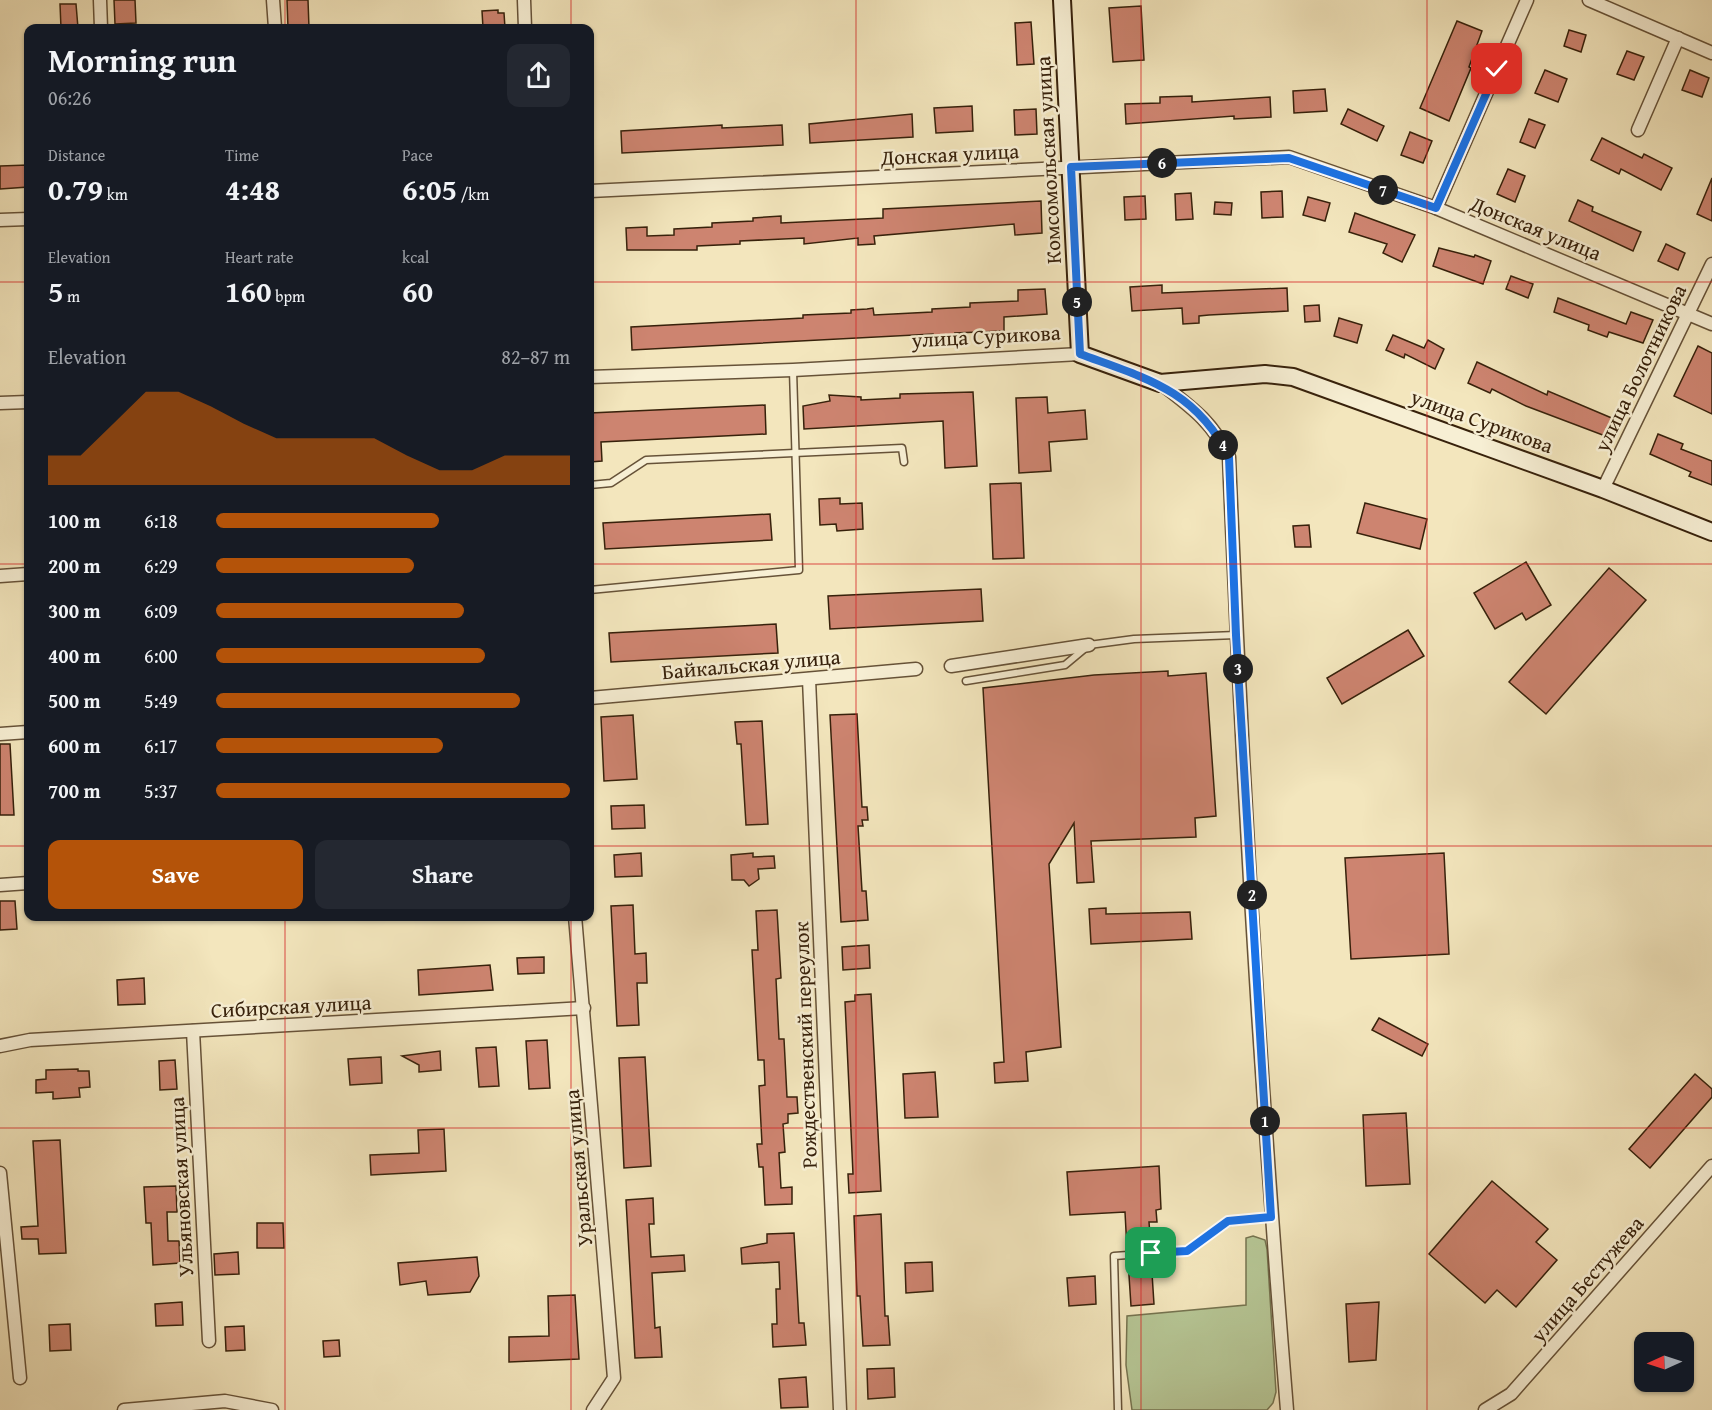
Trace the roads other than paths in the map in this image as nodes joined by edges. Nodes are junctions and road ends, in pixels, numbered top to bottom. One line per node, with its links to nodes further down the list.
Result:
1 (100, 0): 7 (street)
2 (273, 0): 8 (street)
3 (524, 0): 9 (street)
4 (1062, 0): 13 (street, Комсомольская улица)
5 (1527, 0): 15 (street)
6 (1589, 0): 10 (street)
7 (101, 24)
8 (275, 24)
9 (525, 24)
10 (1678, 38): 11 (street); 12 (street)
11 (1712, 53)
12 (1638, 130)
13 (1071, 167): 14 (street, Донская улица); 15 (street, Донская улица); 21 (street, Комсомольская улица)
14 (594, 191)
15 (1436, 208): 19 (street, Донская улица)
16 (24, 219): 17 (street)
17 (0, 220)
18 (1712, 264): 19 (street, улица Болотникова)
19 (1687, 312): 20 (street, Донская улица); 30 (street, улица Болотникова)
20 (1712, 324)
21 (1080, 354): 22 (street, улица Сурикова); 24 (street, улица Сурикова)
22 (793, 370): 23 (street, улица Сурикова); 27 (lane)
23 (594, 377)
24 (1160, 383): 30 (street, улица Сурикова); 35 (street)
25 (24, 402): 26 (street)
26 (0, 403)
27 (796, 451): 28 (lane); 29 (lane); 34 (lane)
28 (904, 462)
29 (594, 485)
30 (1603, 489): 31 (street, улица Сурикова)
31 (1712, 532)
32 (24, 574): 33 (street)
33 (0, 576)
34 (594, 590)
35 (1236, 635): 36 (lane); 52 (street)
36 (1089, 645): 37 (street); 40 (lane)
37 (951, 666)
38 (916, 669): 39 (street, Байкальская улица)
39 (808, 679): 41 (street, Байкальская улица); 60 (street, Рождественский переулок)
40 (966, 681)
41 (594, 698)
42 (24, 732): 43 (street)
43 (0, 734)
44 (24, 883): 45 (street)
45 (0, 885)
46 (575, 921): 47 (street, Уральская улица)
47 (584, 1008): 48 (street, Сибирская улица); 59 (street, Уральская улица)
48 (193, 1031): 49 (street, Сибирская улица); 55 (street, Ульяновская улица)
49 (0, 1046)
50 (1712, 1166): 63 (street, улица Бестужева)
51 (0, 1173): 56 (street)
52 (1271, 1217): 53 (lane); 62 (street)
53 (1151, 1253)
54 (1128, 1255): 61 (lane)
55 (209, 1341)
56 (20, 1378)
57 (124, 1410): 58 (street)
58 (272, 1410)
59 (593, 1410)
60 (840, 1410)
61 (1118, 1410)
62 (1287, 1410)
63 (1485, 1410)

